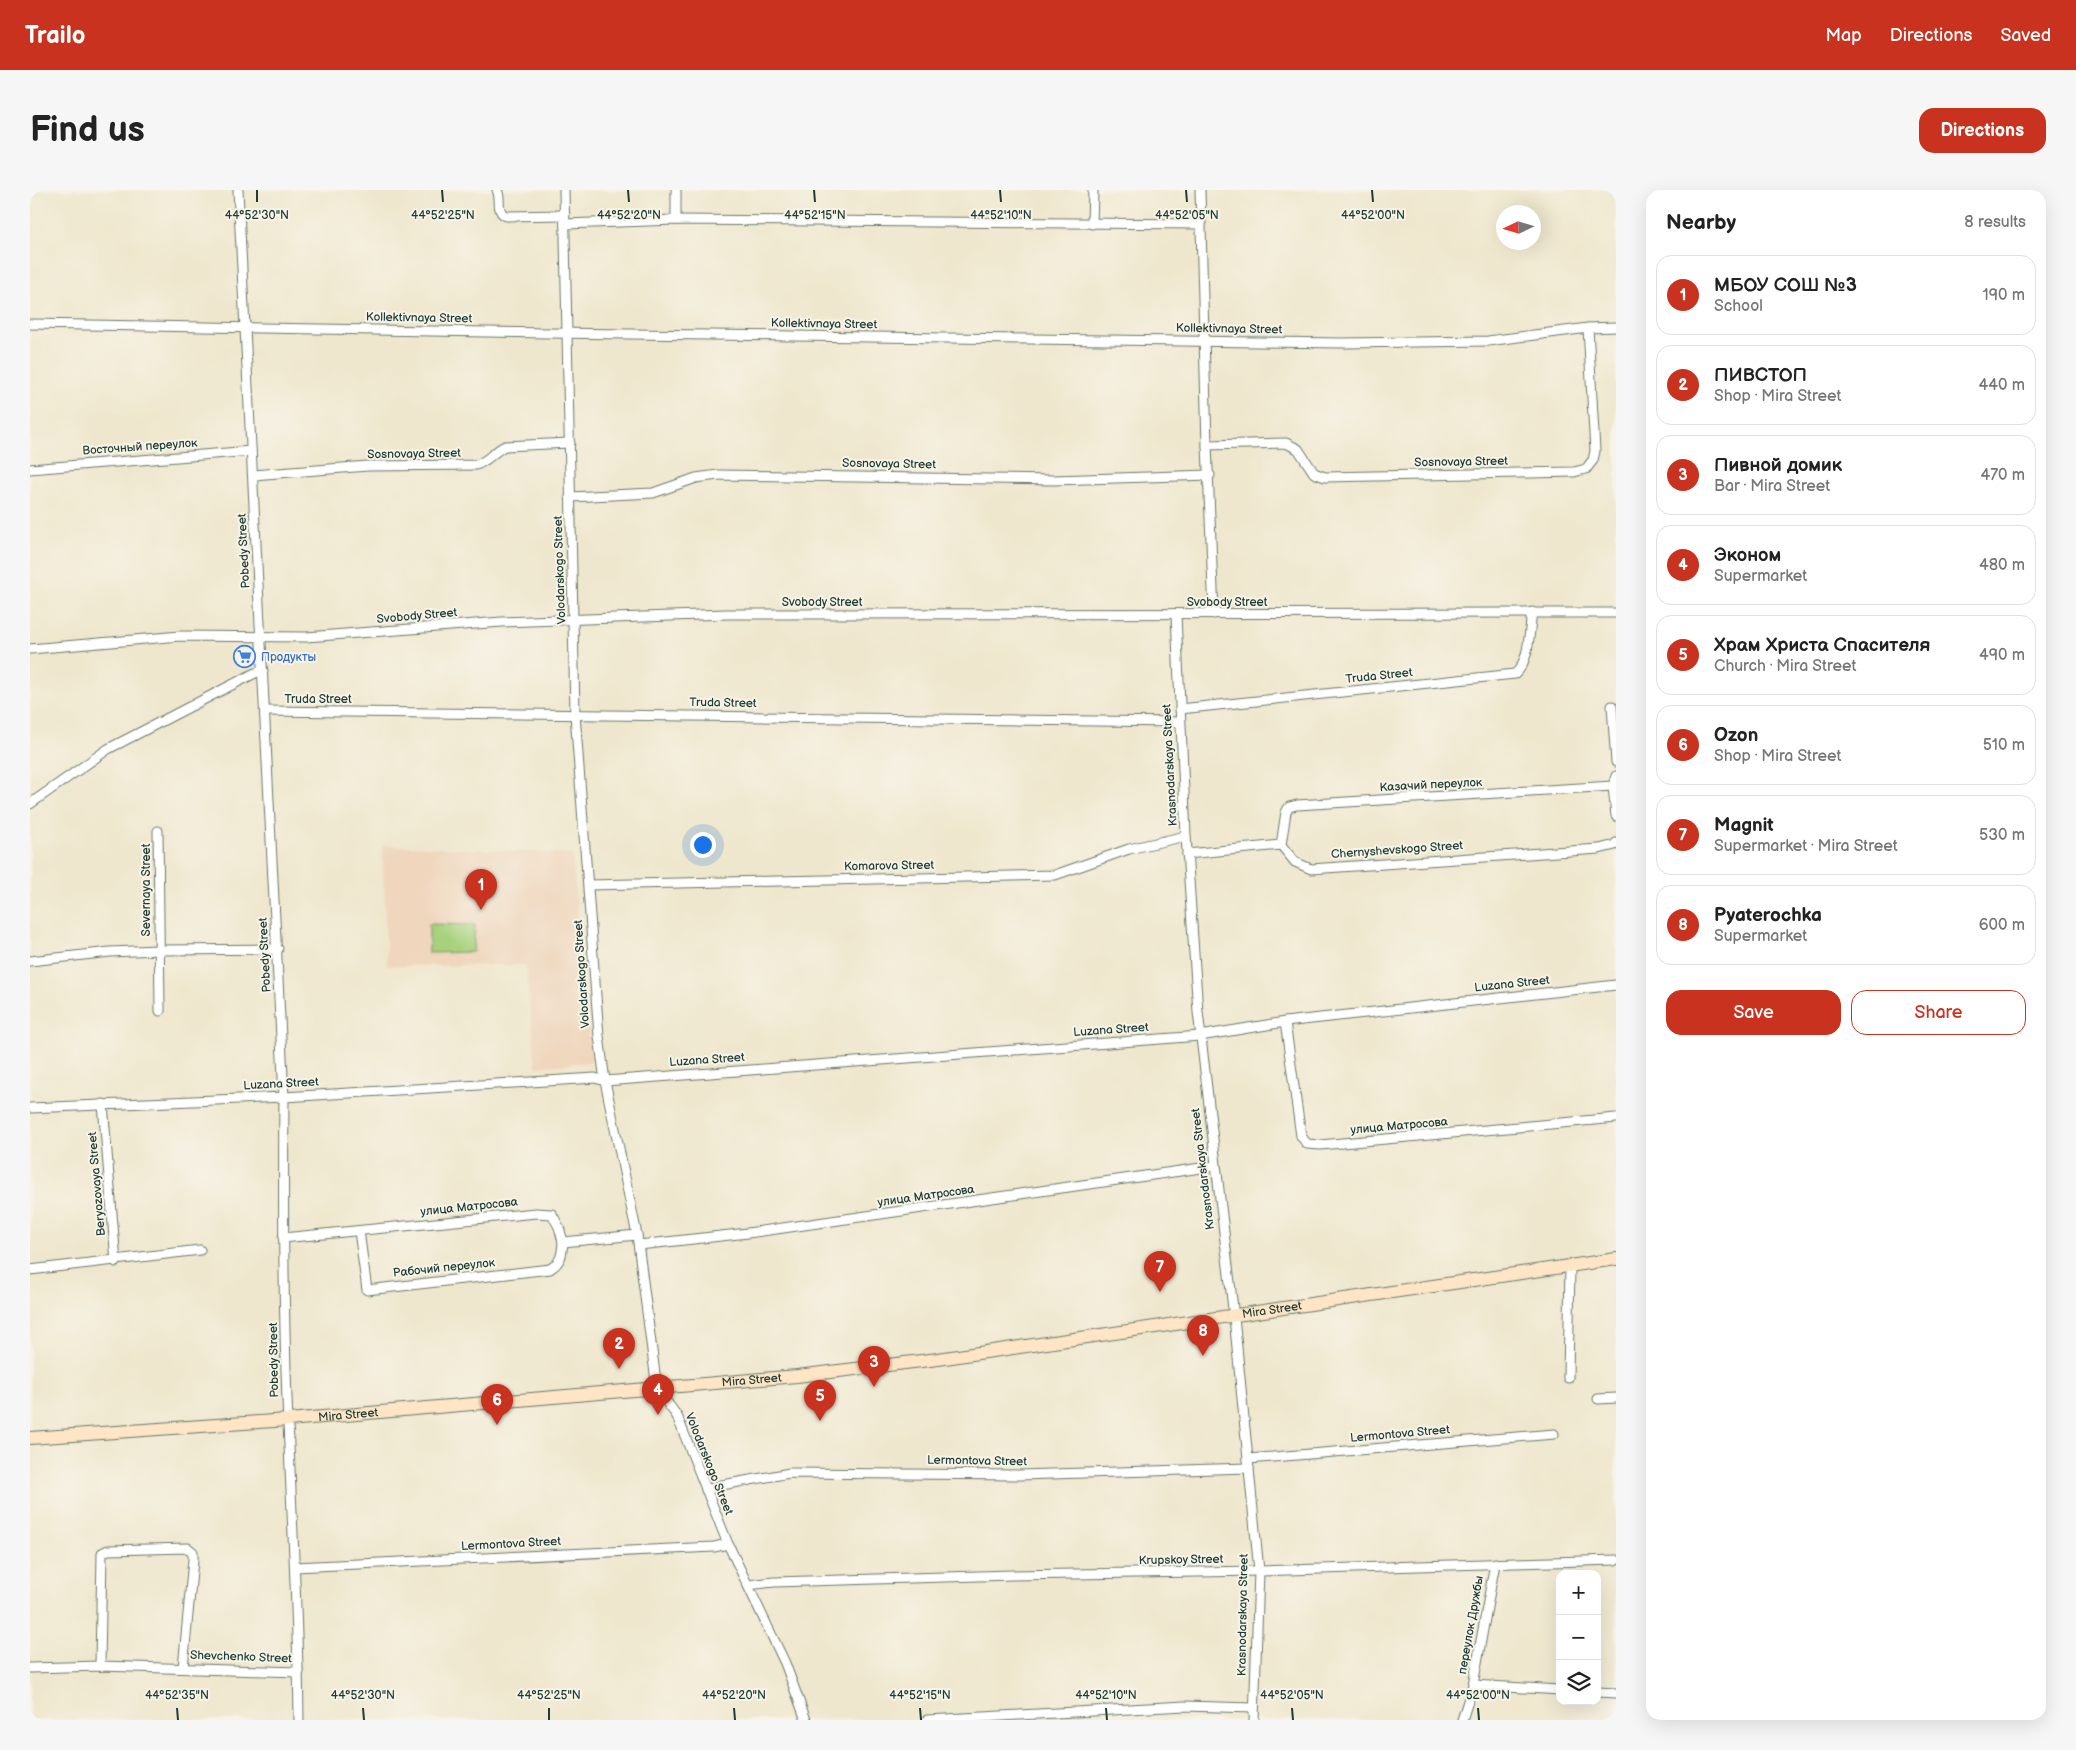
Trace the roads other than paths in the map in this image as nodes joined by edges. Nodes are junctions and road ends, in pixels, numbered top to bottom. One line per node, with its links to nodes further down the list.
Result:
1 (238, 190): 13 (street, Pobedy Street)
2 (497, 190): 7 (street)
3 (564, 190): 7 (street, Volodarskogo Street)
4 (676, 190): 8 (street)
5 (1093, 190): 9 (street)
6 (1200, 190): 10 (street)
7 (565, 220): 8 (street); 15 (street, Volodarskogo Street)
8 (676, 220): 9 (street)
9 (1092, 224): 10 (street)
10 (1201, 224): 16 (street)
11 (30, 324): 13 (street, Kollektivnaya Street)
12 (1616, 327): 14 (street, Kollektivnaya Street)
13 (244, 328): 15 (street, Kollektivnaya Street); 19 (street, Pobedy Street)
14 (1588, 328): 16 (street, Kollektivnaya Street); 18 (street, Sosnovaya Street)
15 (568, 333): 16 (street, Kollektivnaya Street); 17 (street, Volodarskogo Street)
16 (1204, 342): 18 (street)
17 (570, 443): 21 (street, Sosnovaya Street); 23 (street, Volodarskogo Street)
18 (1207, 445): 22 (street)
19 (251, 451): 20 (street, Восточный переулок); 21 (street, Pobedy Street)
20 (30, 469)
21 (252, 475): 29 (street, Pobedy Street)
22 (1210, 475): 23 (street, Sosnovaya Street); 26 (street)
23 (570, 497): 28 (street, Volodarskogo Street)
24 (1532, 612): 25 (street, Svobody Street); 26 (street, Svobody Street); 33 (street, Truda Street)
25 (1616, 613)
26 (1214, 614): 27 (street, Svobody Street)
27 (1176, 615): 28 (street, Svobody Street); 33 (street, Krasnodarskaya Street)
28 (574, 618): 29 (street, Svobody Street); 35 (street, Volodarskogo Street)
29 (260, 636): 30 (street, Svobody Street); 31 (street, Pobedy Street)
30 (30, 649)
31 (263, 671): 34 (street, Pobedy Street); 40 (street)
32 (1612, 706): 37 (street)
33 (1180, 710): 36 (street, Krasnodarskaya Street)
34 (265, 711): 35 (street, Truda Street); 48 (street, Pobedy Street)
35 (575, 714): 36 (street, Truda Street); 47 (street, Volodarskogo Street)
36 (1180, 722): 43 (street, Krasnodarskaya Street)
37 (1616, 762)
38 (1616, 776): 39 (street)
39 (1613, 786): 41 (street); 45 (street, Казачий переулок)
40 (30, 804)
41 (1616, 816)
42 (158, 830): 49 (street, Severnaya Street)
43 (1186, 836): 46 (street, Krasnodarskaya Street); 47 (street, Komarova Street)
44 (1616, 843): 45 (street, Chernyshevskogo Street)
45 (1280, 845): 46 (street)
46 (1187, 854): 54 (street, Krasnodarskaya Street)
47 (588, 885): 55 (street, Volodarskogo Street)
48 (278, 949): 49 (street, Severnaya Street); 56 (street, Pobedy Street)
49 (158, 950): 50 (street, Severnaya Street); 52 (street, Severnaya Street)
50 (30, 961)
51 (1616, 985): 53 (street, Luzana Street)
52 (160, 1010)
53 (1285, 1022): 54 (street, Luzana Street); 59 (street, улица Матросова)
54 (1200, 1036): 55 (street, Luzana Street); 60 (street, Krasnodarskaya Street)
55 (605, 1081): 56 (street, Luzana Street); 62 (street, Volodarskogo Street)
56 (284, 1097): 57 (street, Luzana Street); 63 (street, Pobedy Street)
57 (103, 1104): 58 (street, Luzana Street); 68 (street, Beryozovaya Street)
58 (30, 1108)
59 (1616, 1118)
60 (1215, 1166): 65 (street, улица Матросова); 71 (street, Krasnodarskaya Street)
61 (359, 1231): 63 (street, улица Матросова); 64 (street, улица Матросова); 64 (street, Рабочий переулок)
62 (638, 1235): 64 (street); 65 (street, Volodarskogo Street)
63 (283, 1238): 76 (street, Pobedy Street)
64 (562, 1242)
65 (639, 1244): 73 (street, Volodarskogo Street)
66 (200, 1250): 68 (street)
67 (1616, 1260): 69 (main road, Mira Street)
68 (116, 1262): 70 (street)
69 (1570, 1266): 71 (main road, Mira Street); 72 (street)
70 (30, 1270)
71 (1234, 1316): 73 (main road, Mira Street); 79 (street, Krasnodarskaya Street)
72 (1568, 1378)
73 (657, 1389): 76 (main road, Mira Street); 80 (street, Volodarskogo Street)
74 (1616, 1398): 75 (street)
75 (1598, 1399)
76 (288, 1420): 78 (main road, Mira Street); 84 (street, Pobedy Street)
77 (1554, 1434): 79 (street, Lermontova Street)
78 (30, 1438)
79 (1248, 1464): 80 (street, Lermontova Street); 85 (street, Krasnodarskaya Street)
80 (706, 1490): 81 (street, Volodarskogo Street)
81 (728, 1544): 84 (street, Lermontova Street); 86 (street, Volodarskogo Street)
82 (1616, 1560): 83 (street, Krupskoy Street)
83 (1495, 1563): 85 (street, Krupskoy Street); 91 (street, переулок Дружбы)
84 (295, 1567): 90 (street, Pobedy Street)
85 (1259, 1571): 86 (street, Krupskoy Street); 95 (street, Krasnodarskaya Street)
86 (748, 1585): 97 (street, Volodarskogo Street)
87 (100, 1666): 88 (street, Shevchenko Street); 89 (street, Shevchenko Street); 89 (street, Shevchenko Street)
88 (30, 1668)
89 (183, 1668): 90 (street, Shevchenko Street)
90 (299, 1672): 96 (street, Pobedy Street)
91 (1473, 1685): 92 (street); 100 (street, переулок Дружбы)
92 (1556, 1690)
93 (1601, 1692): 94 (street)
94 (1616, 1693)
95 (1254, 1708): 98 (street); 99 (street, Krasnodarskaya Street)
96 (299, 1720)
97 (806, 1720)
98 (926, 1720)
99 (1254, 1720)
100 (1462, 1720)

